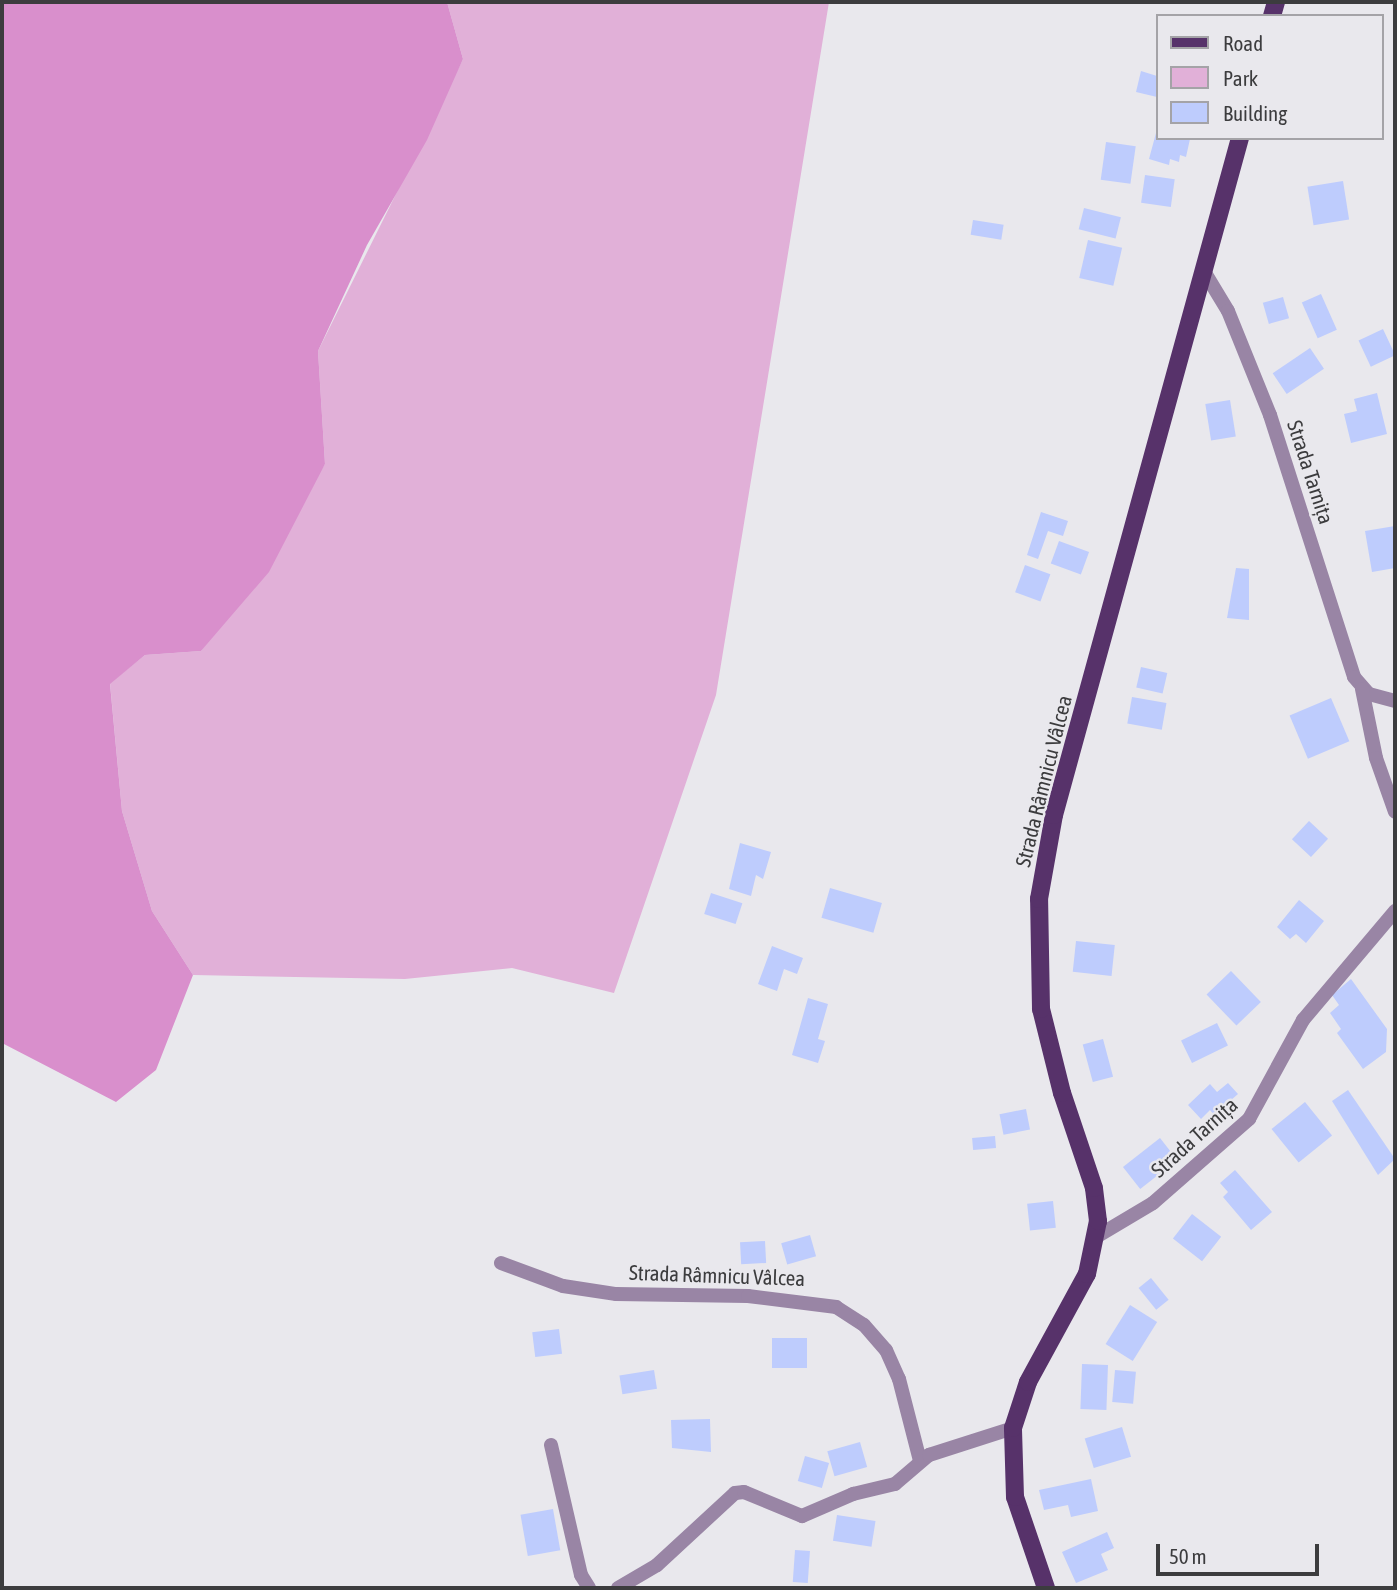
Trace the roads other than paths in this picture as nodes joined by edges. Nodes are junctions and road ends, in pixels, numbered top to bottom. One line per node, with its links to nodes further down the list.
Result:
1 (1239, 140): 2 (main road, Strada Râmnicu Vâlcea)
2 (1205, 273): 3 (street, Strada Tarnița); 7 (main road, Strada Râmnicu Vâlcea)
3 (1362, 689): 4 (street); 5 (street, Strada Tarnița)
4 (1395, 701)
5 (1395, 811)
6 (1395, 911): 7 (street, Strada Tarnița)
7 (1096, 1237): 9 (main road, Strada Râmnicu Vâlcea)
8 (501, 1263): 11 (street, Strada Râmnicu Vâlcea)
9 (1013, 1428): 11 (street); 14 (main road, Strada Râmnicu Vâlcea)
10 (551, 1445): 12 (street)
11 (920, 1461): 13 (street)
12 (589, 1588)
13 (618, 1588)
14 (1046, 1588)

